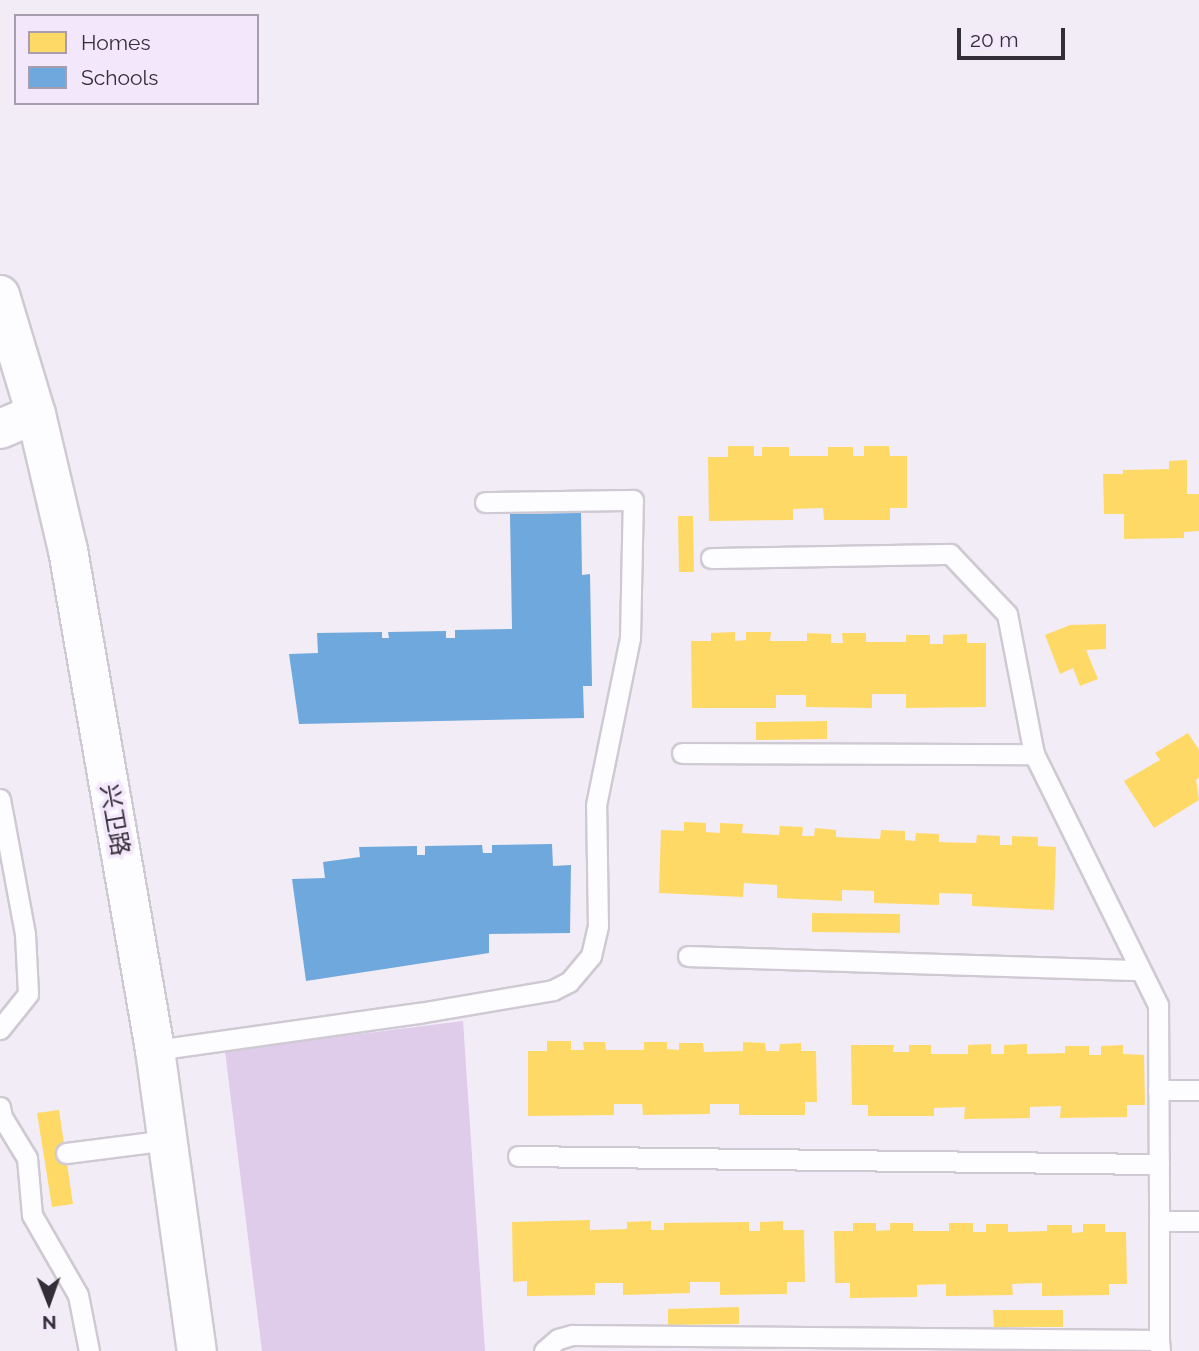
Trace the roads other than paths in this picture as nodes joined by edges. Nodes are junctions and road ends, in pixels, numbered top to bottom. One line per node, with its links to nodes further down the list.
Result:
1 (0, 295): 2 (street, 兴卫路)
2 (36, 414): 3 (street); 12 (street, 兴卫路)
3 (0, 429)
4 (485, 502): 12 (lane)
5 (711, 558): 7 (lane)
6 (682, 753): 7 (lane)
7 (1034, 754): 10 (lane)
8 (0, 799): 11 (lane)
9 (688, 956): 10 (lane)
10 (1140, 970): 13 (lane)
11 (0, 1029)
12 (155, 1050): 16 (street, 兴卫路)
13 (1158, 1090): 14 (lane); 19 (lane)
14 (1199, 1090)
15 (1, 1114): 23 (lane)
16 (167, 1140): 17 (lane); 24 (street, 兴卫路)
17 (66, 1153)
18 (518, 1156): 19 (lane)
19 (1159, 1164): 20 (lane)
20 (1160, 1221): 21 (lane); 22 (lane)
21 (1199, 1221)
22 (1160, 1346): 25 (lane)
23 (89, 1351)
24 (197, 1351)
25 (544, 1351)

